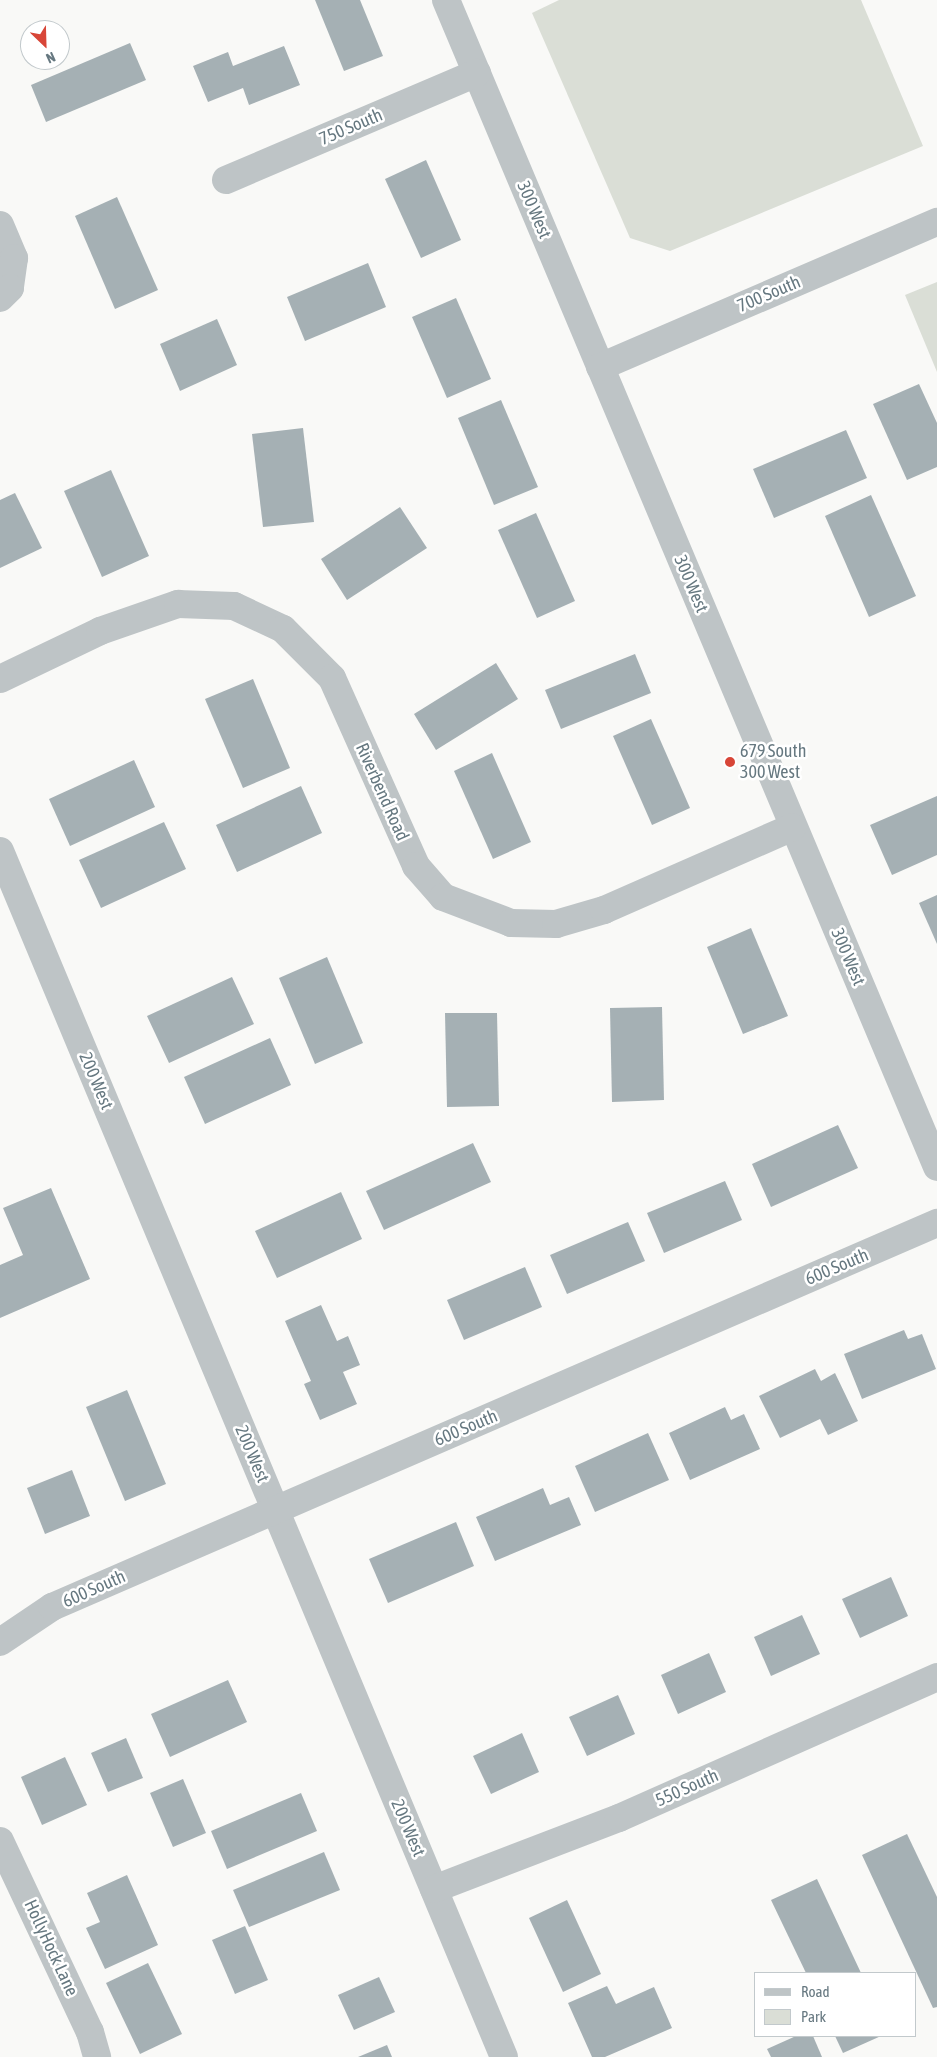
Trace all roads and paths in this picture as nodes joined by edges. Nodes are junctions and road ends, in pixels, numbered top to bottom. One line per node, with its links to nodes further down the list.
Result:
1 (446, 0): 2 (street, 300 West)
2 (476, 73): 3 (street, 750 South); 7 (street, 300 West)
3 (226, 180)
4 (937, 222): 7 (street, 700 South)
5 (0, 225): 6 (street)
6 (0, 298)
7 (600, 367): 9 (street, 300 West)
8 (0, 679): 9 (street, Riverbend Road)
9 (794, 827): 11 (street, 300 West)
10 (0, 851): 13 (street, 200 West)
11 (937, 1167)
12 (937, 1223): 13 (street, 600 South)
13 (275, 1510): 14 (street, 600 South); 17 (street, 200 West)
14 (0, 1642)
15 (937, 1677): 17 (street, 550 South)
16 (0, 1841): 18 (street, HollyHock Lane)
17 (434, 1889): 19 (street, 200 West)
18 (97, 2057)
19 (504, 2057)

